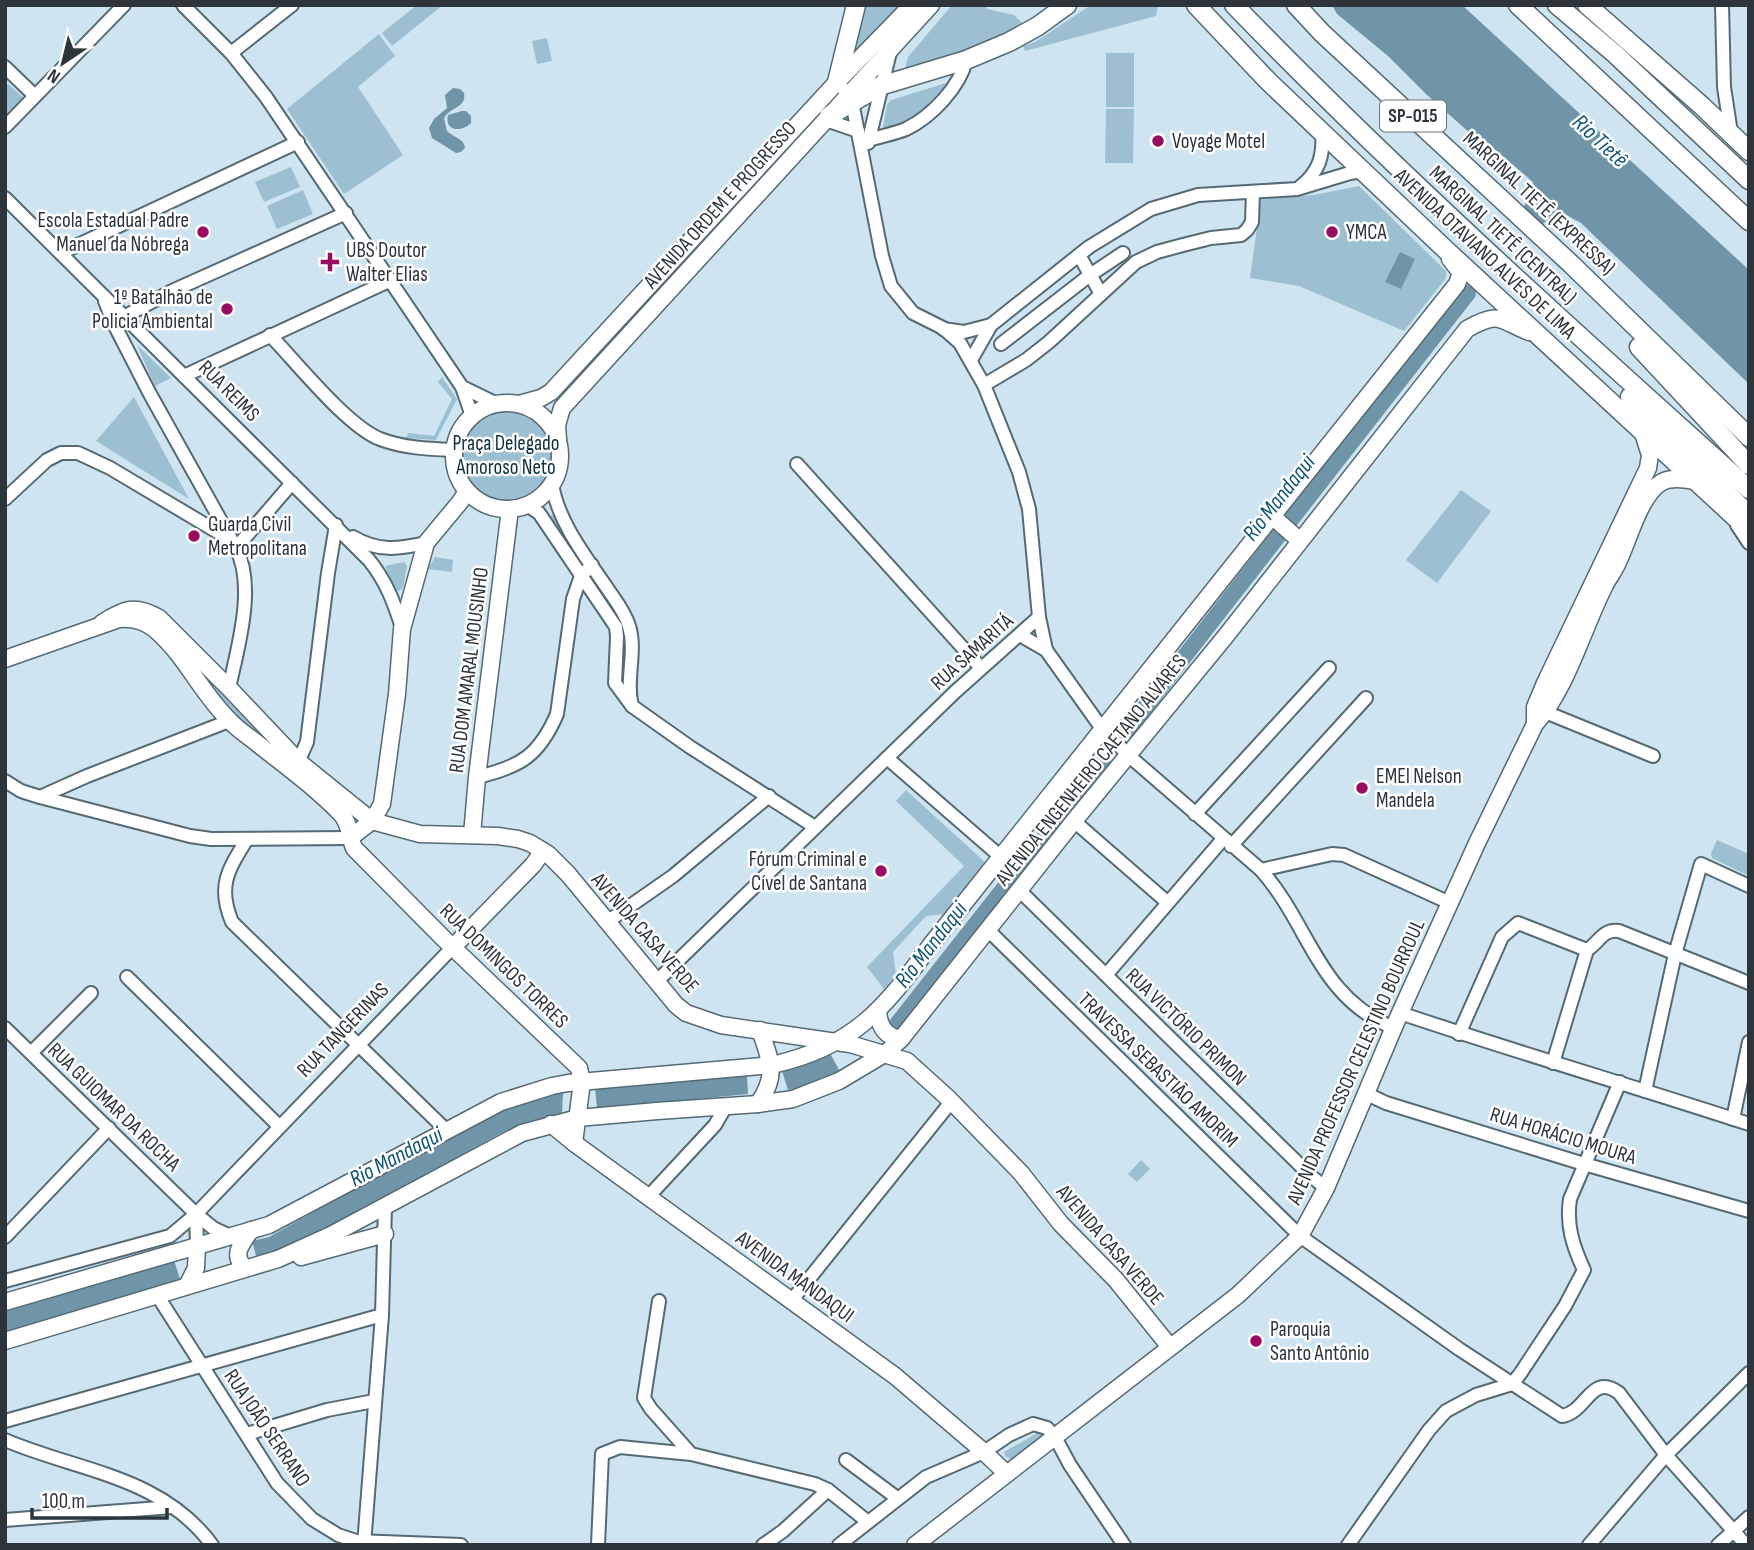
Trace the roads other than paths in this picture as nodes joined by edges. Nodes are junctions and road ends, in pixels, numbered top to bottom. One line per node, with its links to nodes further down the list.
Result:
1 (124, 5): 28 (street)
2 (183, 5): 21 (street)
3 (292, 5): 21 (street)
4 (856, 5): 27 (highway)
5 (912, 5): 27 (main road, AVENIDA ORDEM E PROGRESSO)
6 (931, 5): 20 (main road, AVENIDA ORDEM E PROGRESSO)
7 (1067, 5): 23 (highway)
8 (1189, 5): 18 (highway)
9 (1196, 5): 18 (highway, AVENIDA OTAVIANO ALVES DE LIMA)
10 (1234, 5): 58 (highway, MARGINAL TIETÊ (CENTRAL))
11 (1280, 5): 19 (highway, SP-015)
12 (1296, 5): 19 (highway, MARGINAL TIETÊ (EXPRESSA) / SP-015)
13 (1518, 5): 47 (highway)
14 (1544, 5): 22 (highway)
15 (1557, 5): 22 (highway)
16 (1587, 5): 29 (highway)
17 (1722, 5): 26 (street)
18 (1217, 27): 34 (highway, AVENIDA OTAVIANO ALVES DE LIMA)
19 (1322, 33): 52 (highway, MARGINAL TIETÊ (EXPRESSA) / SP-015)
20 (891, 48): 25 (street, RUA SAMARITÁ); 27 (main road, AVENIDA ORDEM E PROGRESSO)
21 (230, 53): 38 (street)
22 (1615, 54): 42 (highway)
23 (966, 60): 25 (highway); 35 (street)
24 (5, 67): 28 (street)
25 (880, 86): 27 (highway); 31 (street, RUA SAMARITÁ)
26 (1724, 87): 29 (street); 36 (street)
27 (846, 93): 30 (highway); 33 (street, RUA SAMARITÁ); 70 (main road, AVENIDA ORDEM E PROGRESSO)
28 (35, 96): 32 (street)
29 (1702, 106): 36 (highway)
30 (828, 118): 33 (street); 74 (main road, AVENIDA ORDEM E PROGRESSO)
31 (872, 125): 35 (street); 37 (street, RUA SAMARITÁ)
32 (5, 127)
33 (858, 131): 40 (street, RUA SAMARITÁ)
34 (1322, 132): 41 (highway, AVENIDA OTAVIANO ALVES DE LIMA); 43 (street)
35 (890, 134): 37 (street)
36 (1731, 134): 39 (highway)
37 (869, 139): 40 (street, RUA SAMARITÁ)
38 (298, 142): 46 (street); 49 (street)
39 (1749, 151)
40 (864, 161): 61 (street, RUA SAMARITÁ)
41 (1364, 171): 43 (street); 48 (highway, AVENIDA OTAVIANO ALVES DE LIMA)
42 (1749, 180)
43 (1297, 189): 44 (street)
44 (1253, 192): 51 (street); 55 (street)
45 (5, 198): 49 (street, RUA REIMS)
46 (346, 213): 54 (street); 57 (street)
47 (1749, 221)
48 (1446, 250): 63 (highway, AVENIDA OTAVIANO ALVES DE LIMA); 90 (main road, AVENIDA ENGENHEIRO CAETANO ALVARES)
49 (61, 253): 56 (street, RUA REIMS)
50 (1123, 253): 53 (street)
51 (1079, 255): 53 (street); 60 (street)
52 (1571, 264): 73 (highway, MARGINAL TIETÊ (EXPRESSA) / SP-015); 77 (highway)
53 (1090, 275): 55 (street); 64 (street)
54 (391, 280): 62 (street); 68 (street)
55 (1101, 294): 67 (street)
56 (104, 298): 57 (street, RUA REIMS); 59 (street)
57 (124, 315): 59 (street); 66 (street, RUA REIMS)
58 (1555, 315): 83 (highway, MARGINAL TIETÊ (CENTRAL)); 89 (highway)
59 (114, 324): 96 (street)
60 (991, 325): 61 (street); 65 (street)
61 (943, 328): 65 (street, RUA SAMARITÁ)
62 (270, 335): 66 (street); 75 (street)
63 (1538, 335): 72 (highway, AVENIDA OTAVIANO ALVES DE LIMA); 93 (main road, AVENIDA ENGENHEIRO CAETANO ALVARES)
64 (1001, 344)
65 (971, 360): 67 (street, RUA SAMARITÁ)
66 (184, 376): 81 (street, RUA REIMS)
67 (984, 385): 102 (street, RUA SAMARITÁ)
68 (462, 387): 69 (street); 71 (street)
69 (497, 404): 70 (main road); 71 (main road)
70 (519, 404): 74 (main road)
71 (472, 416): 75 (main road)
72 (1643, 433): 78 (main road); 79 (highway, AVENIDA OTAVIANO ALVES DE LIMA)
73 (1749, 437)
74 (558, 440): 82 (main road)
75 (454, 450): 84 (main road)
76 (797, 464): 108 (street)
77 (1749, 465)
78 (1648, 468): 80 (main road); 99 (main road)
79 (1694, 481): 80 (main road); 88 (highway, AVENIDA OTAVIANO ALVES DE LIMA)
80 (1661, 482): 99 (main road, AVENIDA PROFESSOR CELESTINO BOURROUL)
81 (292, 483): 91 (street, RUA REIMS); 96 (street)
82 (552, 484): 86 (main road); 98 (street)
83 (1749, 489)
84 (467, 491): 87 (main road); 94 (main road)
85 (5, 499): 96 (street)
86 (527, 505): 87 (main road); 101 (street)
87 (510, 509): 120 (main road, RUA DOM AMARAL MOUSINHO)
88 (1727, 510): 92 (highway, AVENIDA OTAVIANO ALVES DE LIMA); 95 (street)
89 (1749, 515)
90 (1272, 516): 93 (main road); 115 (main road, AVENIDA ENGENHEIRO CAETANO ALVARES)
91 (338, 528): 97 (street); 100 (street, RUA REIMS); 119 (street)
92 (1749, 530)
93 (1299, 540): 116 (main road, AVENIDA ENGENHEIRO CAETANO ALVARES)
94 (426, 543): 97 (street); 104 (main road, RUA REIMS)
95 (1749, 543)
96 (234, 544): 110 (street)
97 (390, 549): 100 (street)
98 (592, 565): 101 (street); 112 (street)
99 (1611, 567): 113 (main road, AVENIDA PROFESSOR CELESTINO BOURROUL); 113 (main road, AVENIDA PROFESSOR CELESTINO BOURROUL)
100 (382, 576): 104 (street, RUA REIMS)
101 (581, 576): 112 (street); 120 (street)
102 (1039, 617): 105 (street, RUA SAMARITÁ); 106 (street)
103 (102, 623): 107 (main road, AVENIDA CASA VERDE); 110 (main road, AVENIDA CASA VERDE); 114 (main road, AVENIDA CASA VERDE)
104 (402, 629): 125 (main road, RUA REIMS)
105 (1020, 635): 106 (street); 108 (street, RUA SAMARITÁ)
106 (1046, 650): 115 (street)
107 (5, 659)
108 (981, 668): 118 (street, RUA SAMARITÁ)
109 (1328, 668): 124 (street)
110 (229, 688): 119 (main road, AVENIDA CASA VERDE)
111 (1366, 698): 131 (street)
112 (632, 706): 122 (street)
113 (1539, 714): 117 (street); 138 (main road, AVENIDA PROFESSOR CELESTINO BOURROUL)
114 (229, 721): 119 (main road, AVENIDA CASA VERDE); 123 (street)
115 (1103, 729): 116 (street); 133 (main road, AVENIDA ENGENHEIRO CAETANO ALVARES)
116 (1128, 755): 124 (street); 126 (main road, AVENIDA ENGENHEIRO CAETANO ALVARES)
117 (1653, 756)
118 (887, 758): 127 (street, RUA SAMARITÁ); 133 (street)
119 (296, 767): 125 (main road, AVENIDA CASA VERDE); 129 (main road, AVENIDA CASA VERDE)
120 (477, 777): 128 (main road, RUA DOM AMARAL MOUSINHO)
121 (5, 781): 123 (street)
122 (769, 796): 127 (street); 139 (street)
123 (40, 797): 130 (street)
124 (1195, 814): 131 (street)
125 (372, 821): 128 (main road, AVENIDA CASA VERDE); 129 (main road, RUA REIMS)
126 (1074, 821): 136 (main road, AVENIDA ENGENHEIRO CAETANO ALVARES); 137 (street)
127 (816, 827): 146 (street, RUA SAMARITÁ)
128 (472, 835): 132 (main road, AVENIDA CASA VERDE)
129 (350, 838): 130 (street); 141 (main road, RUA DOMINGOS TORRES)
130 (247, 839): 158 (street)
131 (1227, 842): 134 (street); 137 (street)
132 (543, 850): 139 (main road, AVENIDA CASA VERDE); 141 (main road, RUA TANGERINAS)
133 (1001, 857): 149 (main road, AVENIDA ENGENHEIRO CAETANO ALVARES)
134 (1261, 870): 138 (street); 152 (street)
135 (1749, 886): 143 (street)
136 (1020, 891): 140 (main road, AVENIDA ENGENHEIRO CAETANO ALVARES); 144 (street, RUA VICTÓRIO PRIMON)
137 (1167, 902): 144 (street)
138 (1450, 903): 150 (main road, AVENIDA PROFESSOR CELESTINO BOURROUL)
139 (607, 922): 146 (main road, AVENIDA CASA VERDE)
140 (988, 930): 155 (main road, AVENIDA ENGENHEIRO CAETANO ALVARES); 189 (street, TRAVESSA SEBASTIÃO AMORIM)
141 (453, 947): 158 (street, RUA TANGERINAS); 163 (main road, RUA DOMINGOS TORRES)
142 (1587, 950): 143 (street); 154 (street); 161 (street)
143 (1675, 954): 147 (street); 165 (street)
144 (1106, 975): 179 (street, RUA VICTÓRIO PRIMON)
145 (127, 977): 174 (street)
146 (657, 981): 153 (main road, AVENIDA CASA VERDE)
147 (1749, 983)
148 (90, 993): 159 (street)
149 (878, 1011): 155 (main road); 156 (main road, AVENIDA ENGENHEIRO CAETANO ALVARES)
150 (1400, 1013): 152 (main road, AVENIDA PROFESSOR CELESTINO BOURROUL); 154 (street)
151 (5, 1028): 159 (street, RUA GUIOMAR DA ROCHA)
152 (1394, 1028): 166 (main road, AVENIDA PROFESSOR CELESTINO BOURROUL)
153 (760, 1030): 156 (main road, AVENIDA CASA VERDE); 162 (main road)
154 (1459, 1034): 161 (street)
155 (901, 1040): 160 (main road, AVENIDA ENGENHEIRO CAETANO ALVARES)
156 (837, 1042): 160 (main road, AVENIDA CASA VERDE); 162 (main road, AVENIDA ENGENHEIRO CAETANO ALVARES)
157 (1749, 1042): 171 (street)
158 (358, 1044): 174 (street, RUA TANGERINAS); 176 (street)
159 (31, 1053): 175 (street, RUA GUIOMAR DA ROCHA)
160 (886, 1054): 167 (main road, AVENIDA CASA VERDE); 168 (main road, AVENIDA ENGENHEIRO CAETANO ALVARES)
161 (1553, 1063): 164 (street)
162 (772, 1065): 163 (main road, AVENIDA ENGENHEIRO CAETANO ALVARES); 168 (main road)
163 (582, 1082): 170 (main road); 176 (main road, AVENIDA ENGENHEIRO CAETANO ALVARES)
164 (1620, 1082): 165 (street); 178 (street)
165 (1645, 1091): 171 (street)
166 (1367, 1094): 178 (street, RUA HORÁCIO MOURA); 179 (main road, AVENIDA PROFESSOR CELESTINO BOURROUL)
167 (951, 1102): 196 (street); 201 (main road, AVENIDA CASA VERDE)
168 (758, 1104): 169 (main road, AVENIDA ENGENHEIRO CAETANO ALVARES)
169 (726, 1106): 170 (main road, AVENIDA ENGENHEIRO CAETANO ALVARES); 180 (street)
170 (578, 1118): 172 (main road, AVENIDA ENGENHEIRO CAETANO ALVARES); 177 (main road)
171 (1733, 1118): 173 (street)
172 (551, 1124): 177 (main road, AVENIDA MANDAQUI); 181 (main road, AVENIDA ENGENHEIRO CAETANO ALVARES)
173 (1749, 1124)
174 (279, 1126): 183 (street, RUA TANGERINAS)
175 (109, 1128): 183 (street, RUA GUIOMAR DA ROCHA); 188 (street)
176 (447, 1131): 184 (main road, AVENIDA ENGENHEIRO CAETANO ALVARES)
177 (574, 1143): 180 (main road, AVENIDA MANDAQUI)
178 (1584, 1164): 182 (street, RUA HORÁCIO MOURA); 204 (street)
179 (1326, 1188): 189 (main road, AVENIDA PROFESSOR CELESTINO BOURROUL)
180 (649, 1195): 196 (main road, AVENIDA MANDAQUI)
181 (385, 1206): 185 (street); 191 (main road, AVENIDA ENGENHEIRO CAETANO ALVARES)
182 (1749, 1211)
183 (196, 1214): 186 (street, RUA TANGERINAS); 187 (street, RUA GUIOMAR DA ROCHA); 190 (street)
184 (251, 1230): 187 (main road, AVENIDA ENGENHEIRO CAETANO ALVARES); 192 (main road)
185 (385, 1234): 191 (main road); 199 (street)
186 (170, 1236): 190 (street); 193 (street, RUA TANGERINAS)
187 (230, 1236): 190 (main road, AVENIDA ENGENHEIRO CAETANO ALVARES)
188 (5, 1237)
189 (1300, 1237): 201 (main road, AVENIDA PROFESSOR CELESTINO BOURROUL); 204 (street, TRAVESSA SEBASTIÃO AMORIM)
190 (194, 1247): 194 (main road); 197 (main road, AVENIDA ENGENHEIRO CAETANO ALVARES)
191 (278, 1259): 192 (main road, AVENIDA ENGENHEIRO CAETANO ALVARES)
192 (246, 1268): 194 (main road, AVENIDA ENGENHEIRO CAETANO ALVARES)
193 (5, 1281)
194 (187, 1286): 195 (main road, AVENIDA ENGENHEIRO CAETANO ALVARES)
195 (156, 1295): 200 (main road, AVENIDA ENGENHEIRO CAETANO ALVARES); 202 (street, RUA JOÃO SERRANO)
196 (792, 1300): 210 (main road, AVENIDA MANDAQUI)
197 (5, 1301)
198 (659, 1301): 211 (street)
199 (382, 1315): 202 (street); 205 (street)
200 (5, 1341)
201 (1170, 1347): 208 (main road, AVENIDA PROFESSOR CELESTINO BOURROUL)
202 (202, 1364): 206 (street); 207 (street, RUA JOÃO SERRANO)
203 (1749, 1373): 212 (street)
204 (1512, 1384): 212 (street, TRAVESSA SEBASTIÃO AMORIM); 230 (street)
205 (374, 1401): 207 (street); 222 (street)
206 (5, 1421)
207 (247, 1434): 222 (street, RUA JOÃO SERRANO)
208 (1055, 1437): 210 (street); 214 (main road, AVENIDA PROFESSOR CELESTINO BOURROUL); 229 (street)
209 (5, 1440): 217 (street)
210 (984, 1452): 214 (main road, AVENIDA MANDAQUI); 216 (street)
211 (691, 1454): 215 (street); 225 (street)
212 (1666, 1455): 221 (street); 231 (street)
213 (846, 1460): 216 (street)
214 (1007, 1474): 228 (main road, AVENIDA PROFESSOR CELESTINO BOURROUL)
215 (828, 1490): 220 (street); 226 (street)
216 (897, 1498): 220 (street)
217 (172, 1507): 219 (street); 223 (street)
218 (1749, 1517): 221 (street)
219 (5, 1520)
220 (868, 1522): 227 (street)
221 (1733, 1531): 232 (street); 233 (street)
222 (364, 1543): 224 (street, RUA JOÃO SERRANO)
223 (212, 1545)
224 (461, 1545)
225 (598, 1545)
226 (763, 1545)
227 (839, 1545)
228 (915, 1545)
229 (1124, 1545)
230 (1348, 1545)
231 (1589, 1545)
232 (1718, 1545)
233 (1746, 1545)

